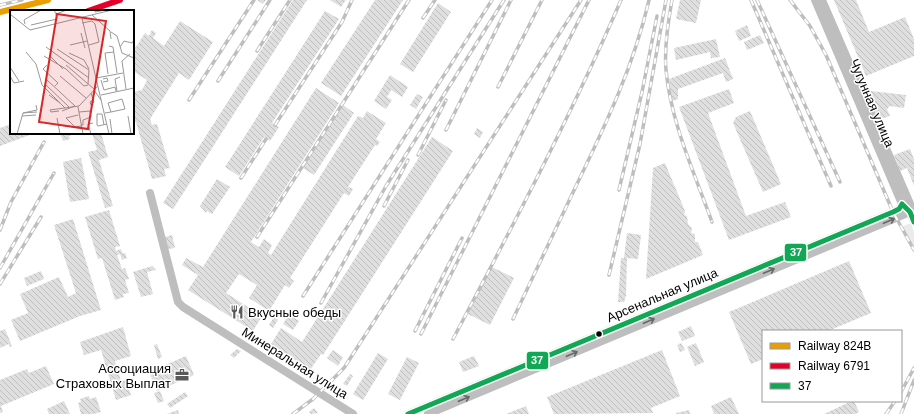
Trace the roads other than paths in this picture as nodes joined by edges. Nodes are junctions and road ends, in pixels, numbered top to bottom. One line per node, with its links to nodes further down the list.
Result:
1 (815, 0): 4 (street, Чугунная улица)
2 (822, 0): 5 (street, Чугунная улица)
3 (150, 193): 7 (street, Минеральная улица)
4 (902, 204): 5 (street, Чугунная улица); 8 (street, Арсенальная улица)
5 (910, 212): 6 (street, Чугунная улица); 9 (street, Арсенальная улица, one-way to 5)
6 (914, 222)
7 (353, 414)
8 (408, 414)
9 (428, 414)

